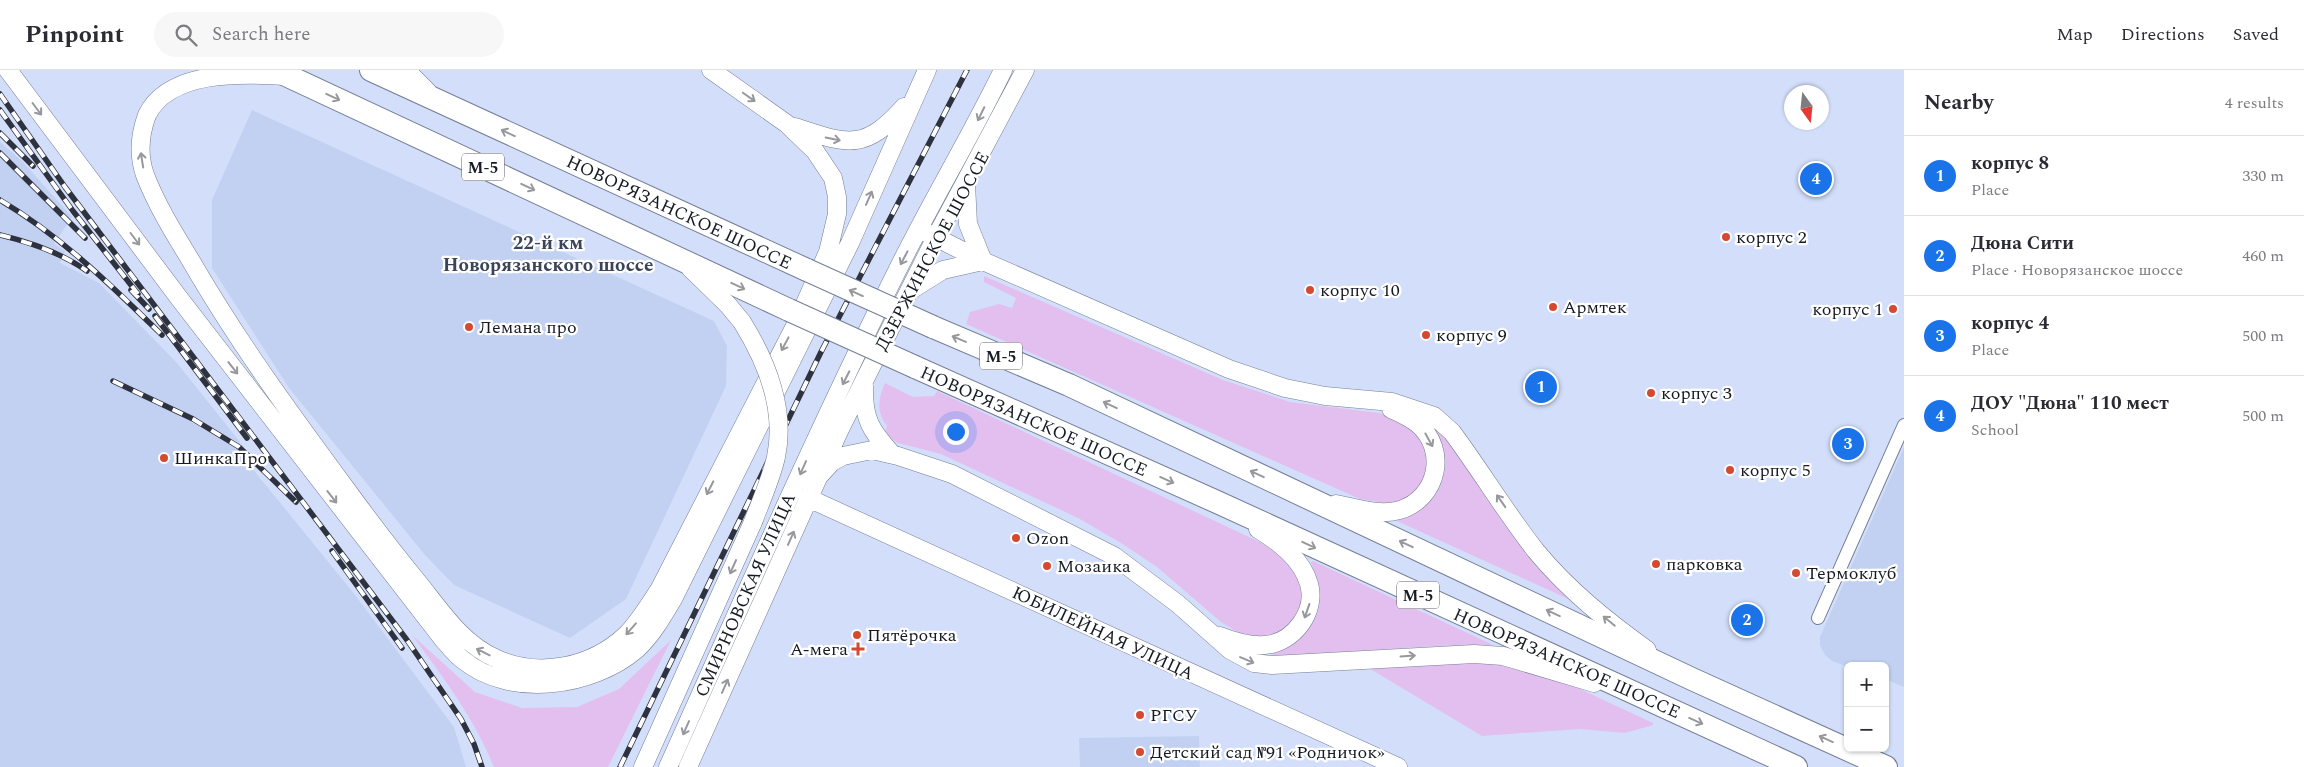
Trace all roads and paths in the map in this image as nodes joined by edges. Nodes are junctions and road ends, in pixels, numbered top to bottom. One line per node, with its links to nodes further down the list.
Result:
1 (8, 70): 9 (main road, one-way to 9)
2 (371, 70): 10 (highway, НОВОРЯЗАНСКОЕ ШОССЕ / М-5)
3 (406, 70): 10 (main road, М-5)
4 (711, 70): 11 (main road, one-way to 11)
5 (927, 70): 9 (main road)
6 (1003, 70): 13 (main road, ДЗЕРЖИНСКОЕ ШОССЕ, one-way to 13)
7 (1025, 70): 12 (main road, ДЗЕРЖИНСКОЕ ШОССЕ)
8 (282, 73): 11 (main road, М-5, one-way to 8); 15 (highway, НОВОРЯЗАНСКОЕ ШОССЕ / М-5, one-way to 15)
9 (914, 95): 11 (main road, one-way to 9)
10 (435, 100): 25 (highway, НОВОРЯЗАНСКОЕ ШОССЕ / М-5, one-way to 10, bridge)
11 (787, 124)
12 (966, 184): 14 (main road, ДЗЕРЖИНСКОЕ ШОССЕ); 16 (main road)
13 (919, 229): 14 (main road); 20 (main road, ДЗЕРЖИНСКОЕ ШОССЕ, one-way to 20)
14 (936, 237): 16 (main road, М-5); 17 (main road, ДЗЕРЖИНСКОЕ ШОССЕ)
15 (678, 257): 27 (highway, НОВОРЯЗАНСКОЕ ШОССЕ / М-5, one-way to 27, bridge); 32 (main road, М-5, one-way to 32, bridge)
16 (983, 261): 17 (main road); 19 (main road, М-5)
17 (909, 292): 18 (main road, ДЗЕРЖИНСКОЕ ШОССЕ)
18 (865, 382): 22 (main road, ДЗЕРЖИНСКОЕ ШОССЕ); 23 (main road)
19 (1360, 398): 25 (main road, М-5, one-way to 25); 30 (main road, М-5, one-way to 19)
20 (823, 424): 33 (main road, СМИРНОВСКАЯ УЛИЦА, one-way to 33)
21 (1904, 425): 28 (street)
22 (839, 431): 24 (main road, СМИРНОВСКАЯ УЛИЦА)
23 (892, 454): 24 (main road, М-5); 29 (main road, М-5)
24 (820, 475): 26 (main road, СМИРНОВСКАЯ УЛИЦА)
25 (1301, 495): 30 (highway, НОВОРЯЗАНСКОЕ ШОССЕ / М-5, one-way to 25)
26 (808, 498): 34 (main road, СМИРНОВСКАЯ УЛИЦА, one-way to 26); 35 (main road, ЮБИЛЕЙНАЯ УЛИЦА)
27 (1217, 502): 29 (main road, М-5, one-way to 29); 31 (highway, НОВОРЯЗАНСКОЕ ШОССЕ / М-5, one-way to 31)
28 (1818, 618)
29 (1208, 631): 31 (main road, М-5, one-way to 31)
30 (1692, 679): 37 (highway, НОВОРЯЗАНСКОЕ ШОССЕ / М-5, one-way to 30)
31 (1619, 688): 36 (highway, НОВОРЯЗАНСКОЕ ШОССЕ / М-5, one-way to 36)
32 (644, 767)
33 (668, 767)
34 (688, 767)
35 (1398, 767)
36 (1796, 767)
37 (1886, 767)

